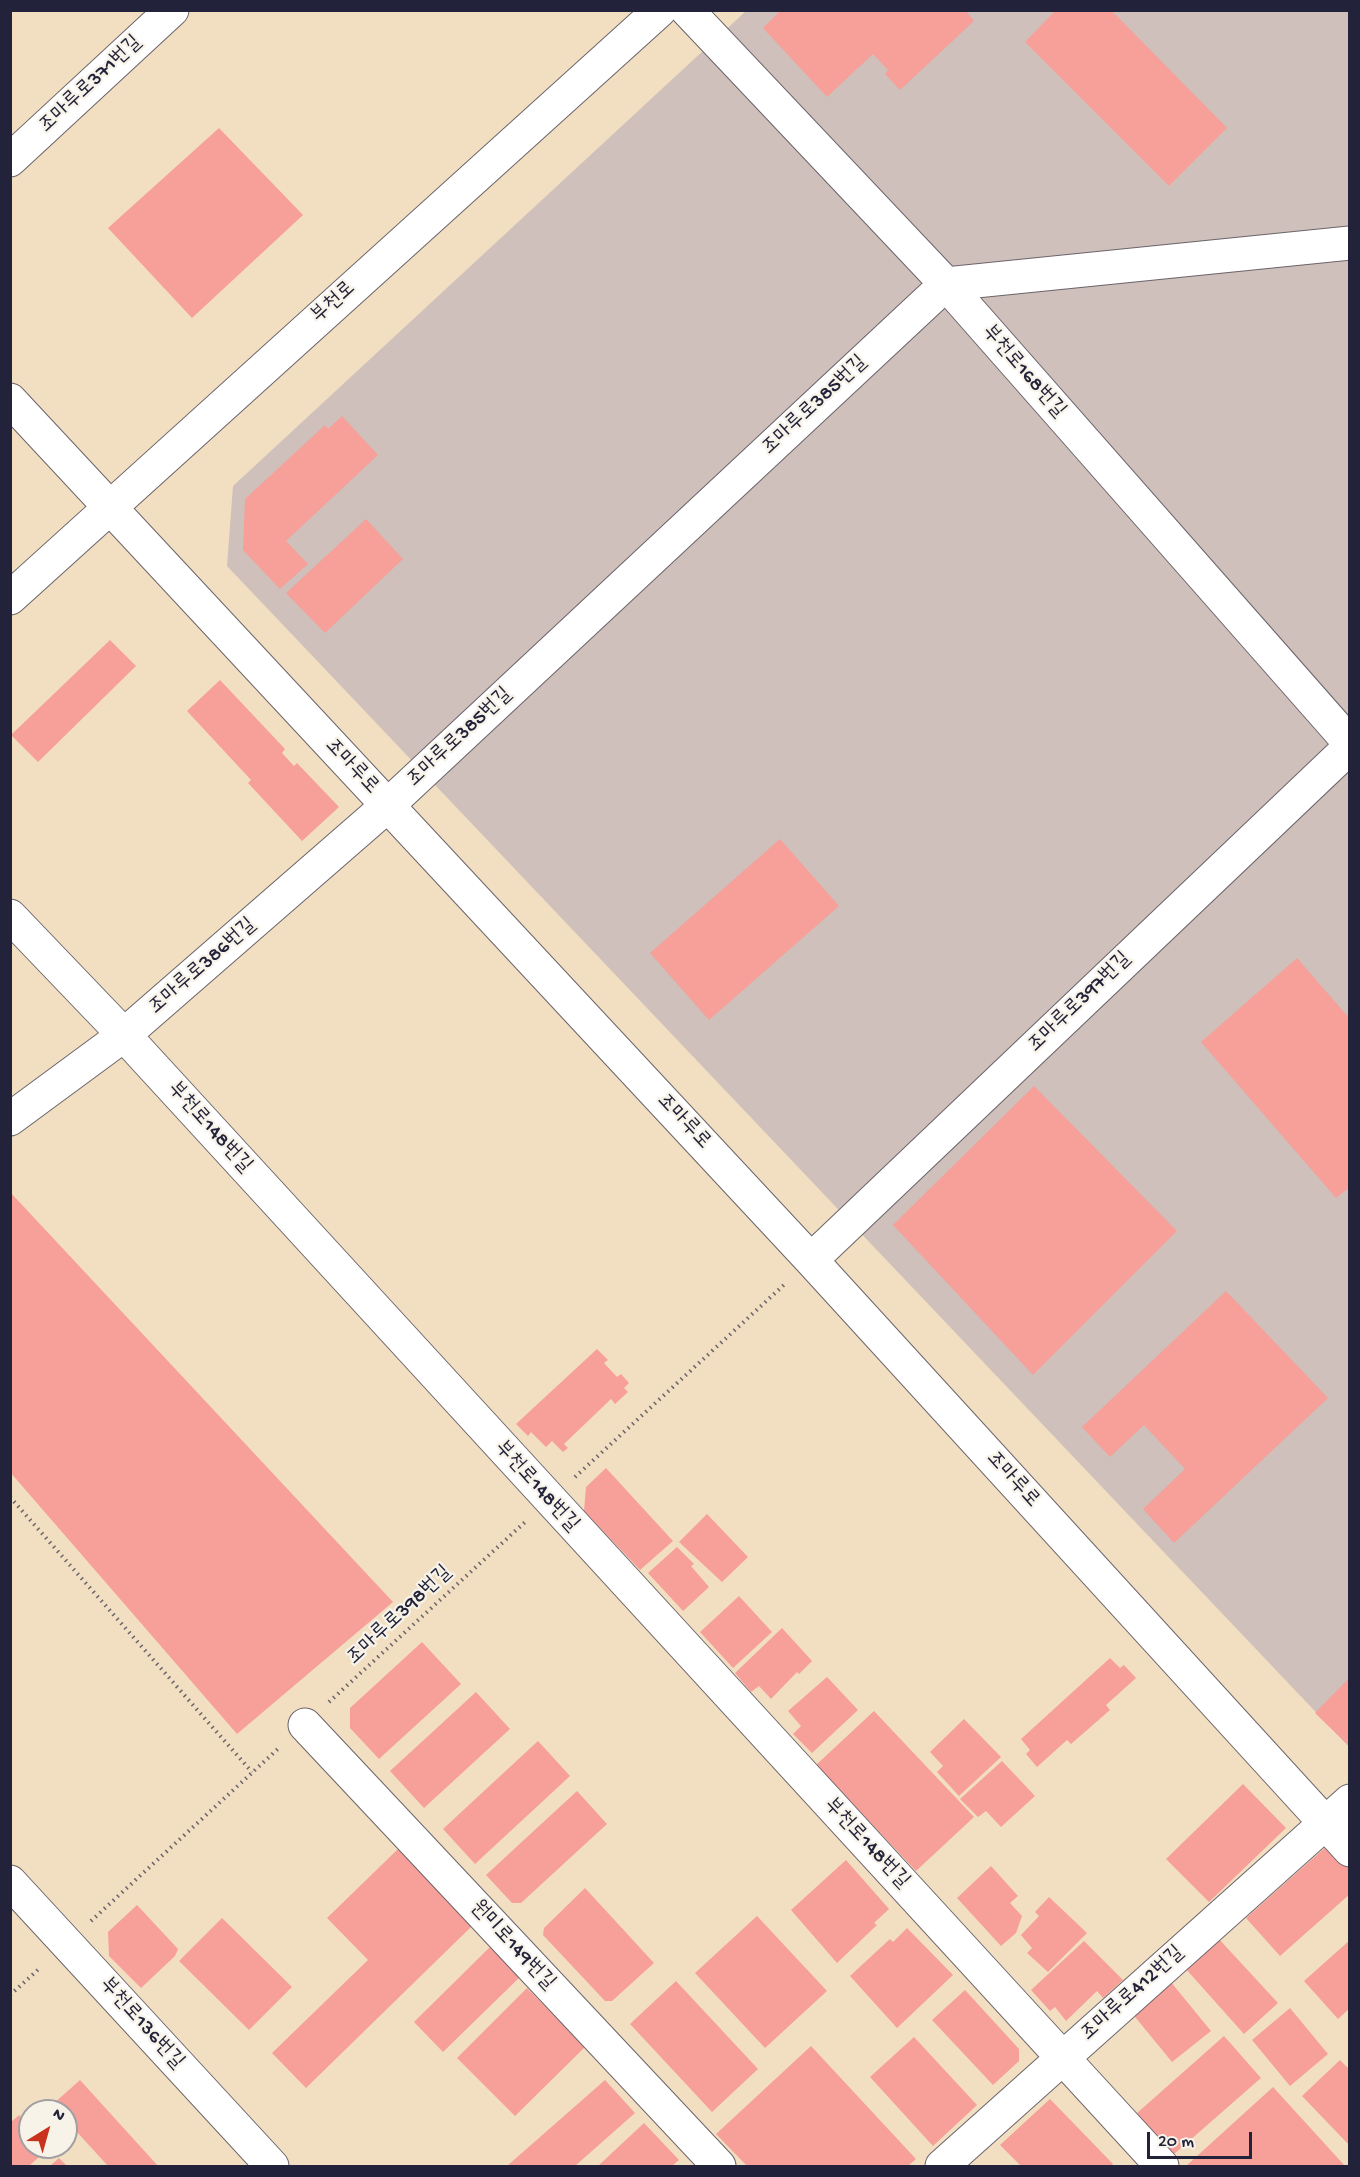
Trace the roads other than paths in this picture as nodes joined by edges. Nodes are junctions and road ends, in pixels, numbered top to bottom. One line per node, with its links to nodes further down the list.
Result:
1 (172, 10): 4 (street, 조마루로371번길)
2 (660, 10): 8 (street, 부천로)
3 (687, 10): 6 (street, 부천로168번길)
4 (10, 160)
5 (1350, 243): 6 (street)
6 (946, 284): 10 (street, 부천로168번길); 11 (street, 조마루로385번길)
7 (10, 400): 8 (street, 조마루로)
8 (108, 506): 9 (street, 부천로); 11 (street, 조마루로)
9 (10, 598)
10 (1350, 745): 15 (street, 조마루로397번길)
11 (387, 806): 13 (street, 조마루로386번길); 15 (street, 조마루로)
12 (10, 916): 13 (street, 부천로148번길)
13 (124, 1035): 14 (street, 조마루로386번길); 21 (street, 부천로148번길)
14 (10, 1119)
15 (811, 1260): 18 (street, 조마루로)
16 (305, 1725): 23 (street, 원미로149번길)
17 (1350, 1802): 18 (street, 조마루로412번길)
18 (1326, 1824): 19 (street, 조마루로); 21 (street, 조마루로412번길)
19 (1350, 1850)
20 (10, 1882): 22 (street, 부천로136번길)
21 (1062, 2057): 24 (street, 조마루로412번길); 25 (street, 부천로148번길)
22 (272, 2166)
23 (719, 2166)
24 (942, 2166)
25 (1162, 2166)

